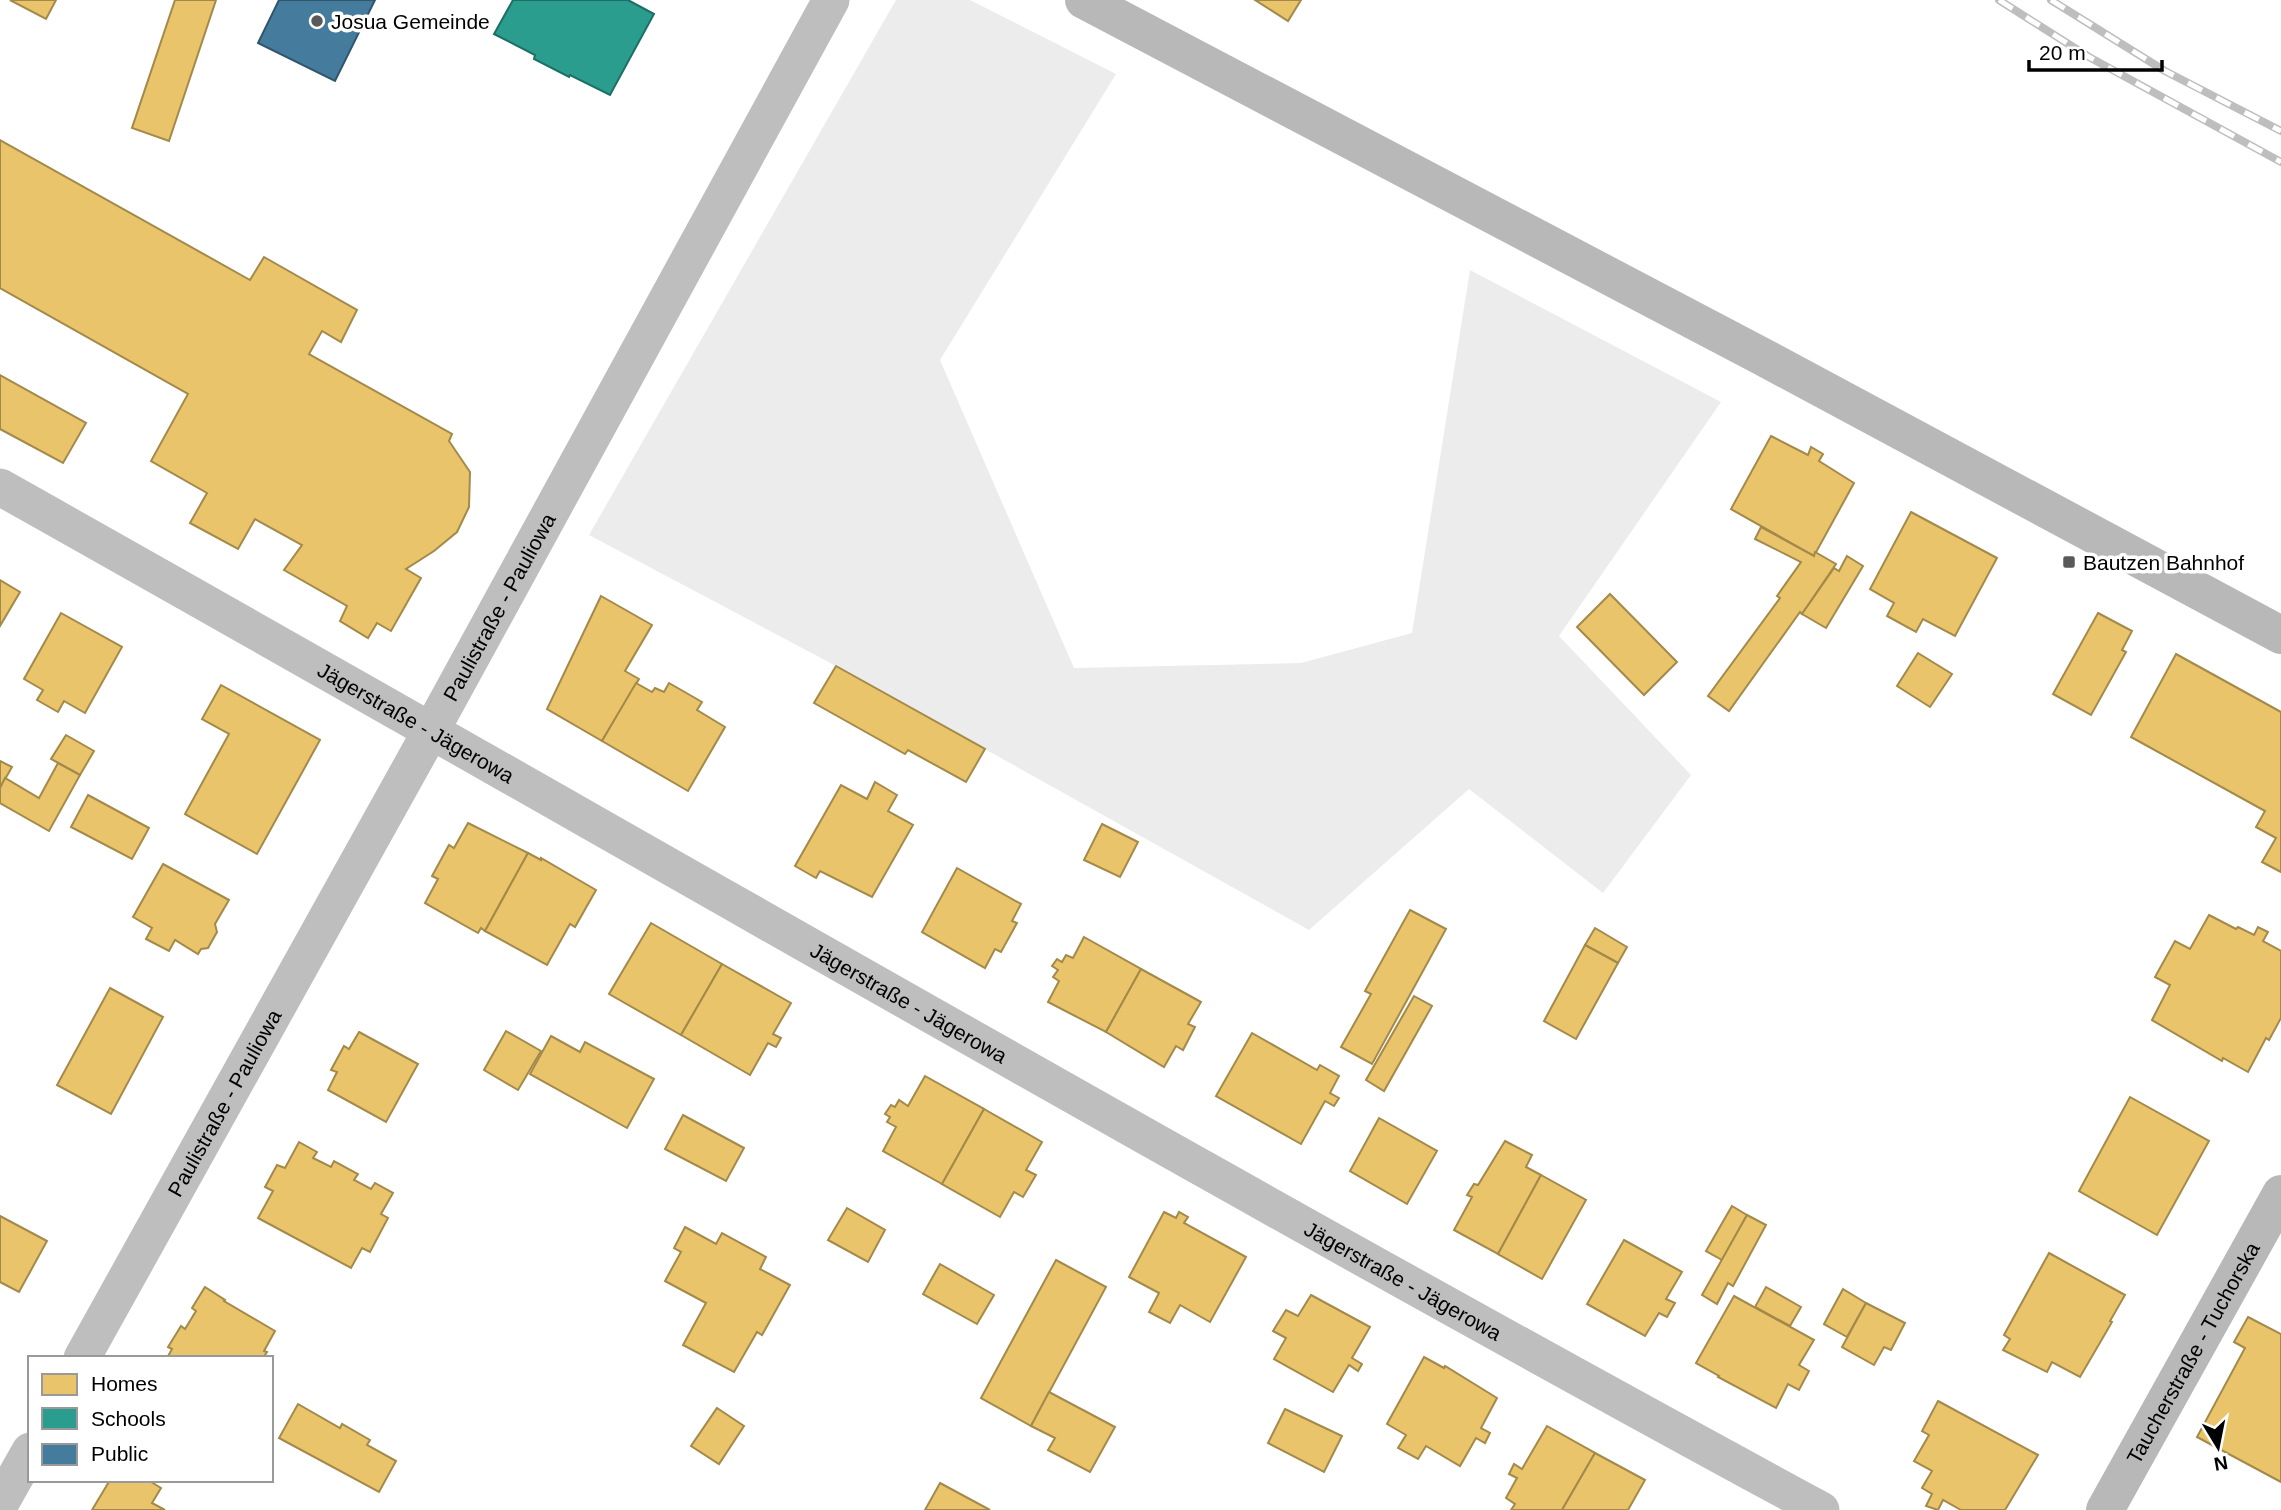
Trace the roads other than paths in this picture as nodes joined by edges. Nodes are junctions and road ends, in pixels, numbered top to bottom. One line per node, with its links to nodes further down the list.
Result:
1 (831, 0): 5 (street, Paulistraße - Pauliowa)
2 (1084, 0): 4 (street)
3 (0, 487): 5 (street, Jägerstraße - Jägerowa)
4 (2281, 635)
5 (432, 729): 7 (street, Paulistraße - Pauliowa); 10 (street, Jägerstraße - Jägerowa)
6 (2281, 1194): 11 (street, Taucherstraße - Tuchorska)
7 (83, 1356)
8 (28, 1455): 9 (street)
9 (0, 1504)
10 (1821, 1510)
11 (2105, 1510)

